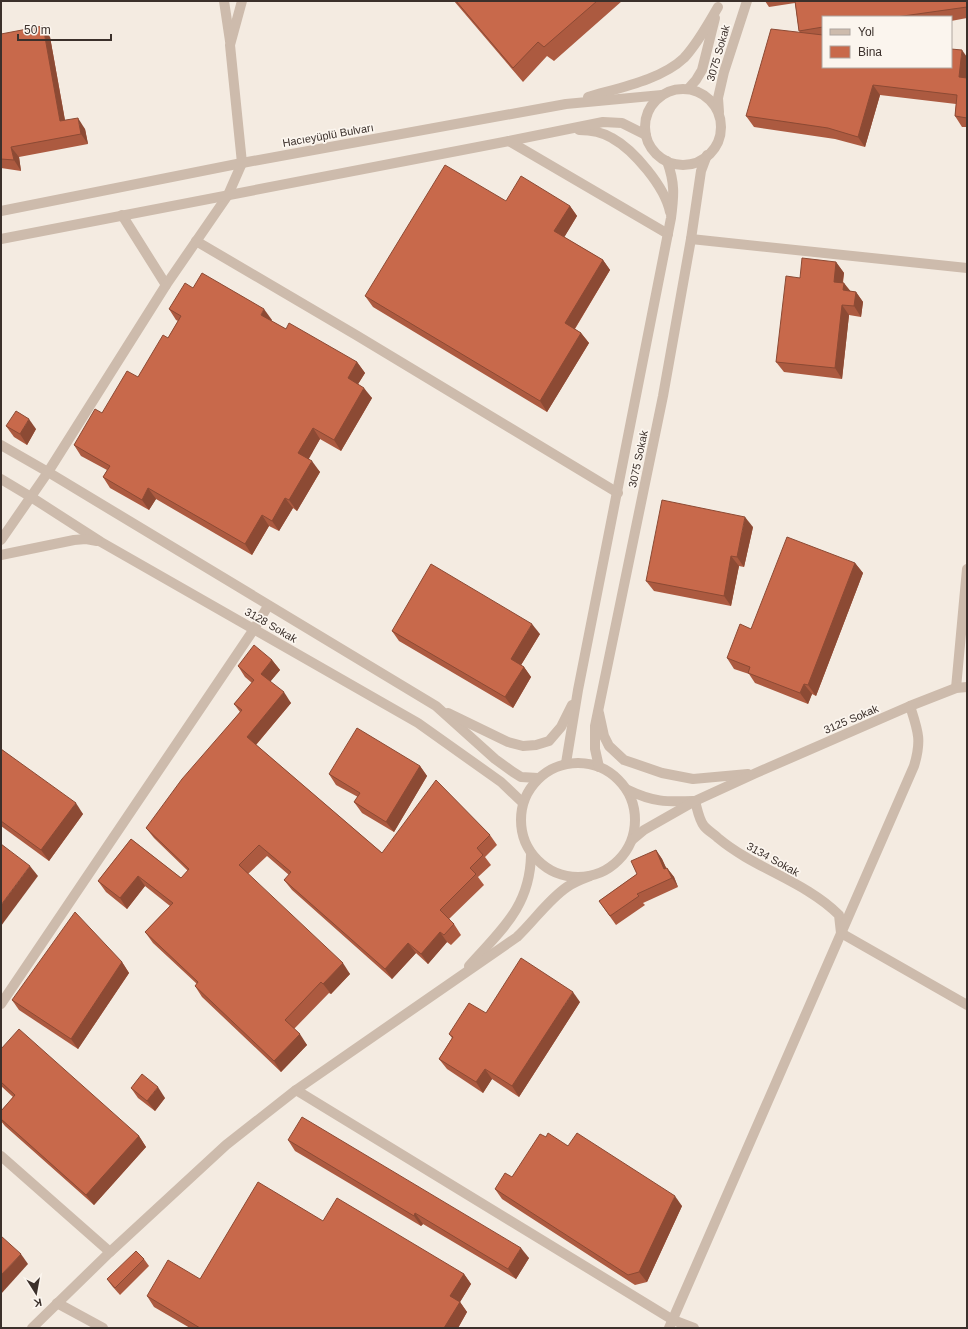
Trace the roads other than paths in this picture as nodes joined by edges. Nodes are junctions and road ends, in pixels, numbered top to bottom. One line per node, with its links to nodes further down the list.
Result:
1 (224, 1): 5 (street)
2 (242, 1): 5 (street)
3 (747, 1): 9 (street, 3075 Sokak)
4 (719, 4): 6 (street, 3075 Sokak); 8 (street)
5 (230, 44): 15 (street)
6 (688, 89): 7 (street); 9 (street)
7 (662, 95): 8 (street, Hacıeyüplü Bulvarı); 11 (street)
8 (566, 104): 15 (street, Hacıeyüplü Bulvarı)
9 (719, 112): 13 (street)
10 (563, 130): 11 (street); 12 (street); 19 (street)
11 (646, 135): 14 (street)
12 (509, 141): 16 (street); 20 (street)
13 (707, 155): 14 (street); 22 (street, 3075 Sokak)
14 (667, 161): 19 (street, 3075 Sokak)
15 (242, 163): 16 (street); 17 (street, Hacıeyüplü Bulvarı)
16 (228, 195): 18 (street); 23 (street)
17 (1, 211)
18 (122, 215): 21 (street); 25 (street)
19 (671, 218): 20 (street, 3075 Sokak)
20 (668, 234): 29 (street, 3075 Sokak)
21 (1, 239)
22 (691, 239): 24 (street); 42 (street, 3075 Sokak)
23 (196, 241): 25 (street); 29 (street)
24 (967, 268)
25 (166, 285): 27 (street)
26 (1, 445): 27 (street, 3128 Sokak)
27 (48, 472): 30 (street); 35 (street, 3128 Sokak)
28 (1, 479): 30 (street, 3128 Sokak)
29 (618, 493): 39 (street, 3075 Sokak)
30 (31, 497): 31 (street); 32 (street, 3128 Sokak)
31 (1, 540)
32 (101, 542): 33 (street); 36 (street, 3128 Sokak)
33 (1, 555)
34 (967, 569): 38 (street)
35 (268, 606): 36 (street); 40 (street, 3128 Sokak)
36 (254, 629): 49 (street, 3128 Sokak); 55 (street)
37 (967, 687): 38 (street, 3125 Sokak)
38 (956, 688): 41 (street, 3125 Sokak)
39 (578, 690): 40 (street, 3128 Sokak); 43 (street, 3075 Sokak)
40 (436, 706): 46 (street, 3128 Sokak)
41 (910, 706): 45 (street, 3125 Sokak); 53 (street)
42 (598, 710): 44 (street, 3075 Sokak); 45 (street, 3125 Sokak)
43 (566, 763): 44 (street); 46 (street)
44 (599, 766): 47 (street)
45 (756, 773): 48 (street, 3125 Sokak)
46 (538, 778): 49 (street)
47 (628, 790): 48 (street, 3125 Sokak); 50 (street)
48 (695, 801): 50 (street, 3125 Sokak); 53 (street, 3134 Sokak)
49 (522, 802): 51 (street)
50 (632, 840): 52 (street)
51 (531, 855): 52 (street); 54 (street)
52 (590, 876): 54 (street)
53 (840, 933): 56 (street); 61 (street)
54 (459, 976): 57 (street)
55 (1, 1004)
56 (967, 1005)
57 (296, 1090): 59 (street); 61 (street)
58 (1, 1156): 59 (street)
59 (110, 1252): 60 (street)
60 (57, 1303): 62 (street); 63 (street)
61 (671, 1324): 64 (street)
62 (32, 1328)
63 (103, 1328)
64 (694, 1328)

